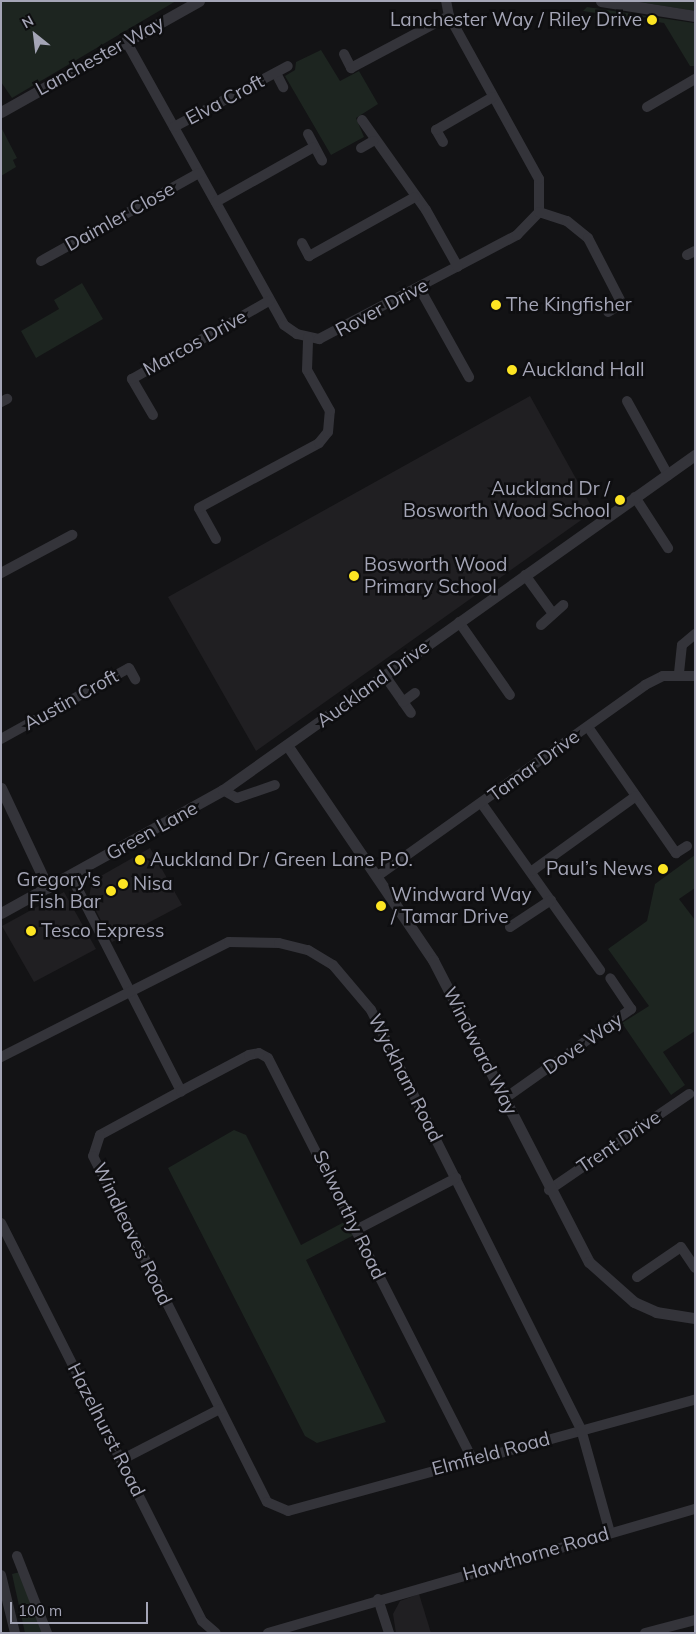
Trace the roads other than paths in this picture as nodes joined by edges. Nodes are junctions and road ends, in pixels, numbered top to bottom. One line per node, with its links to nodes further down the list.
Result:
1 (199, 1): 6 (street, Lanchester Way)
2 (446, 1): 4 (street)
3 (601, 1): 5 (street)
4 (449, 16): 7 (street); 12 (street)
5 (695, 16)
6 (126, 41): 14 (street, Lanchester Way); 16 (street, Rover Drive)
7 (344, 54)
8 (288, 66): 9 (street, Elva Croft)
9 (276, 73): 11 (street, Elva Croft); 16 (street, Elva Croft)
10 (695, 79): 13 (street)
11 (283, 87)
12 (493, 97): 19 (street); 26 (street)
13 (647, 107)
14 (1, 112)
15 (362, 120): 18 (street)
16 (174, 127): 23 (street, Rover Drive)
17 (308, 134): 20 (street)
18 (373, 141): 21 (street); 24 (street)
19 (443, 142)
20 (314, 147): 22 (street); 25 (street)
21 (361, 148)
22 (322, 160)
23 (199, 173): 25 (street, Rover Drive); 28 (street, Daimler Close)
24 (415, 197): 27 (street); 29 (street)
25 (216, 202): 31 (street, Rover Drive)
26 (539, 212): 29 (street, Rover Drive); 32 (street)
27 (302, 243)
28 (41, 261)
29 (458, 267): 30 (street, Rover Drive)
30 (420, 289): 33 (street, Rover Drive); 34 (street)
31 (269, 301): 33 (street, Rover Drive); 36 (street, Marcos Drive)
32 (608, 312)
33 (308, 337): 41 (street)
34 (469, 376)
35 (627, 400): 38 (street)
36 (153, 415)
37 (695, 455): 38 (street, Auckland Drive)
38 (668, 475): 39 (street, Auckland Drive)
39 (636, 497): 42 (street); 44 (street, Auckland Drive)
40 (72, 536): 43 (street)
41 (216, 539)
42 (668, 548)
43 (1, 573)
44 (524, 575): 46 (street); 47 (street, Auckland Drive)
45 (563, 605): 46 (street)
46 (551, 612): 48 (street)
47 (459, 622): 51 (street, Auckland Drive); 55 (street)
48 (540, 625)
49 (695, 634): 50 (street)
50 (679, 673): 52 (street); 58 (street, Tamar Drive)
51 (385, 676): 56 (street); 60 (street, Auckland Drive)
52 (695, 676)
53 (135, 679): 59 (street, Austin Croft)
54 (415, 694): 56 (street)
55 (510, 695)
56 (403, 702): 57 (street)
57 (411, 713)
58 (588, 727): 64 (street); 65 (street, Tamar Drive)
59 (1, 739)
60 (286, 745): 63 (street, Green Lane); 68 (street, Windward Way)
61 (275, 785): 63 (street)
62 (1, 788): 70 (street)
63 (223, 790): 69 (street, Green Lane)
64 (636, 796): 66 (street); 67 (street)
65 (482, 804): 67 (street); 68 (street, Tamar Drive)
66 (687, 846)
67 (532, 871): 71 (street)
68 (379, 875): 80 (street, Windward Way)
69 (71, 876): 70 (street, Green Lane); 76 (street)
70 (48, 888): 72 (street, Green Lane)
71 (551, 900): 73 (street); 74 (street)
72 (1, 913)
73 (510, 927)
74 (600, 970)
75 (610, 978): 80 (street, Dove Way)
76 (130, 990): 77 (street, Wyckham Road); 78 (street); 81 (street, Wyckham Road)
77 (1, 1057)
78 (181, 1091): 84 (street, Selworthy Road); 89 (street, Windleaves Road)
79 (689, 1094): 82 (street, Trent Drive)
80 (504, 1100): 82 (street, Windward Way)
81 (456, 1178): 84 (street); 90 (street, Wyckham Road)
82 (550, 1190): 87 (street, Windward Way)
83 (1, 1223): 92 (street, Hazelhurst Road)
84 (356, 1230): 91 (street, Selworthy Road)
85 (695, 1268): 86 (street)
86 (637, 1277)
87 (695, 1318)
88 (695, 1400): 90 (street, Elmfield Road)
89 (220, 1409): 92 (street); 94 (street, Windleaves Road)
90 (581, 1429): 91 (street, Elmfield Road); 95 (street, Wyckham Road)
91 (472, 1459): 94 (street, Elmfield Road)
92 (121, 1460): 102 (street, Hazelhurst Road)
93 (695, 1509): 95 (street, Hawthorne Road)
94 (288, 1511)
95 (610, 1533): 98 (street, Hawthorne Road)
96 (16, 1556): 101 (street)
97 (1, 1575): 100 (street)
98 (378, 1599): 103 (street); 104 (street)
99 (695, 1620): 105 (street)
100 (15, 1633)
101 (47, 1633)
102 (216, 1633)
103 (268, 1633)
104 (388, 1633)
105 (646, 1633)

